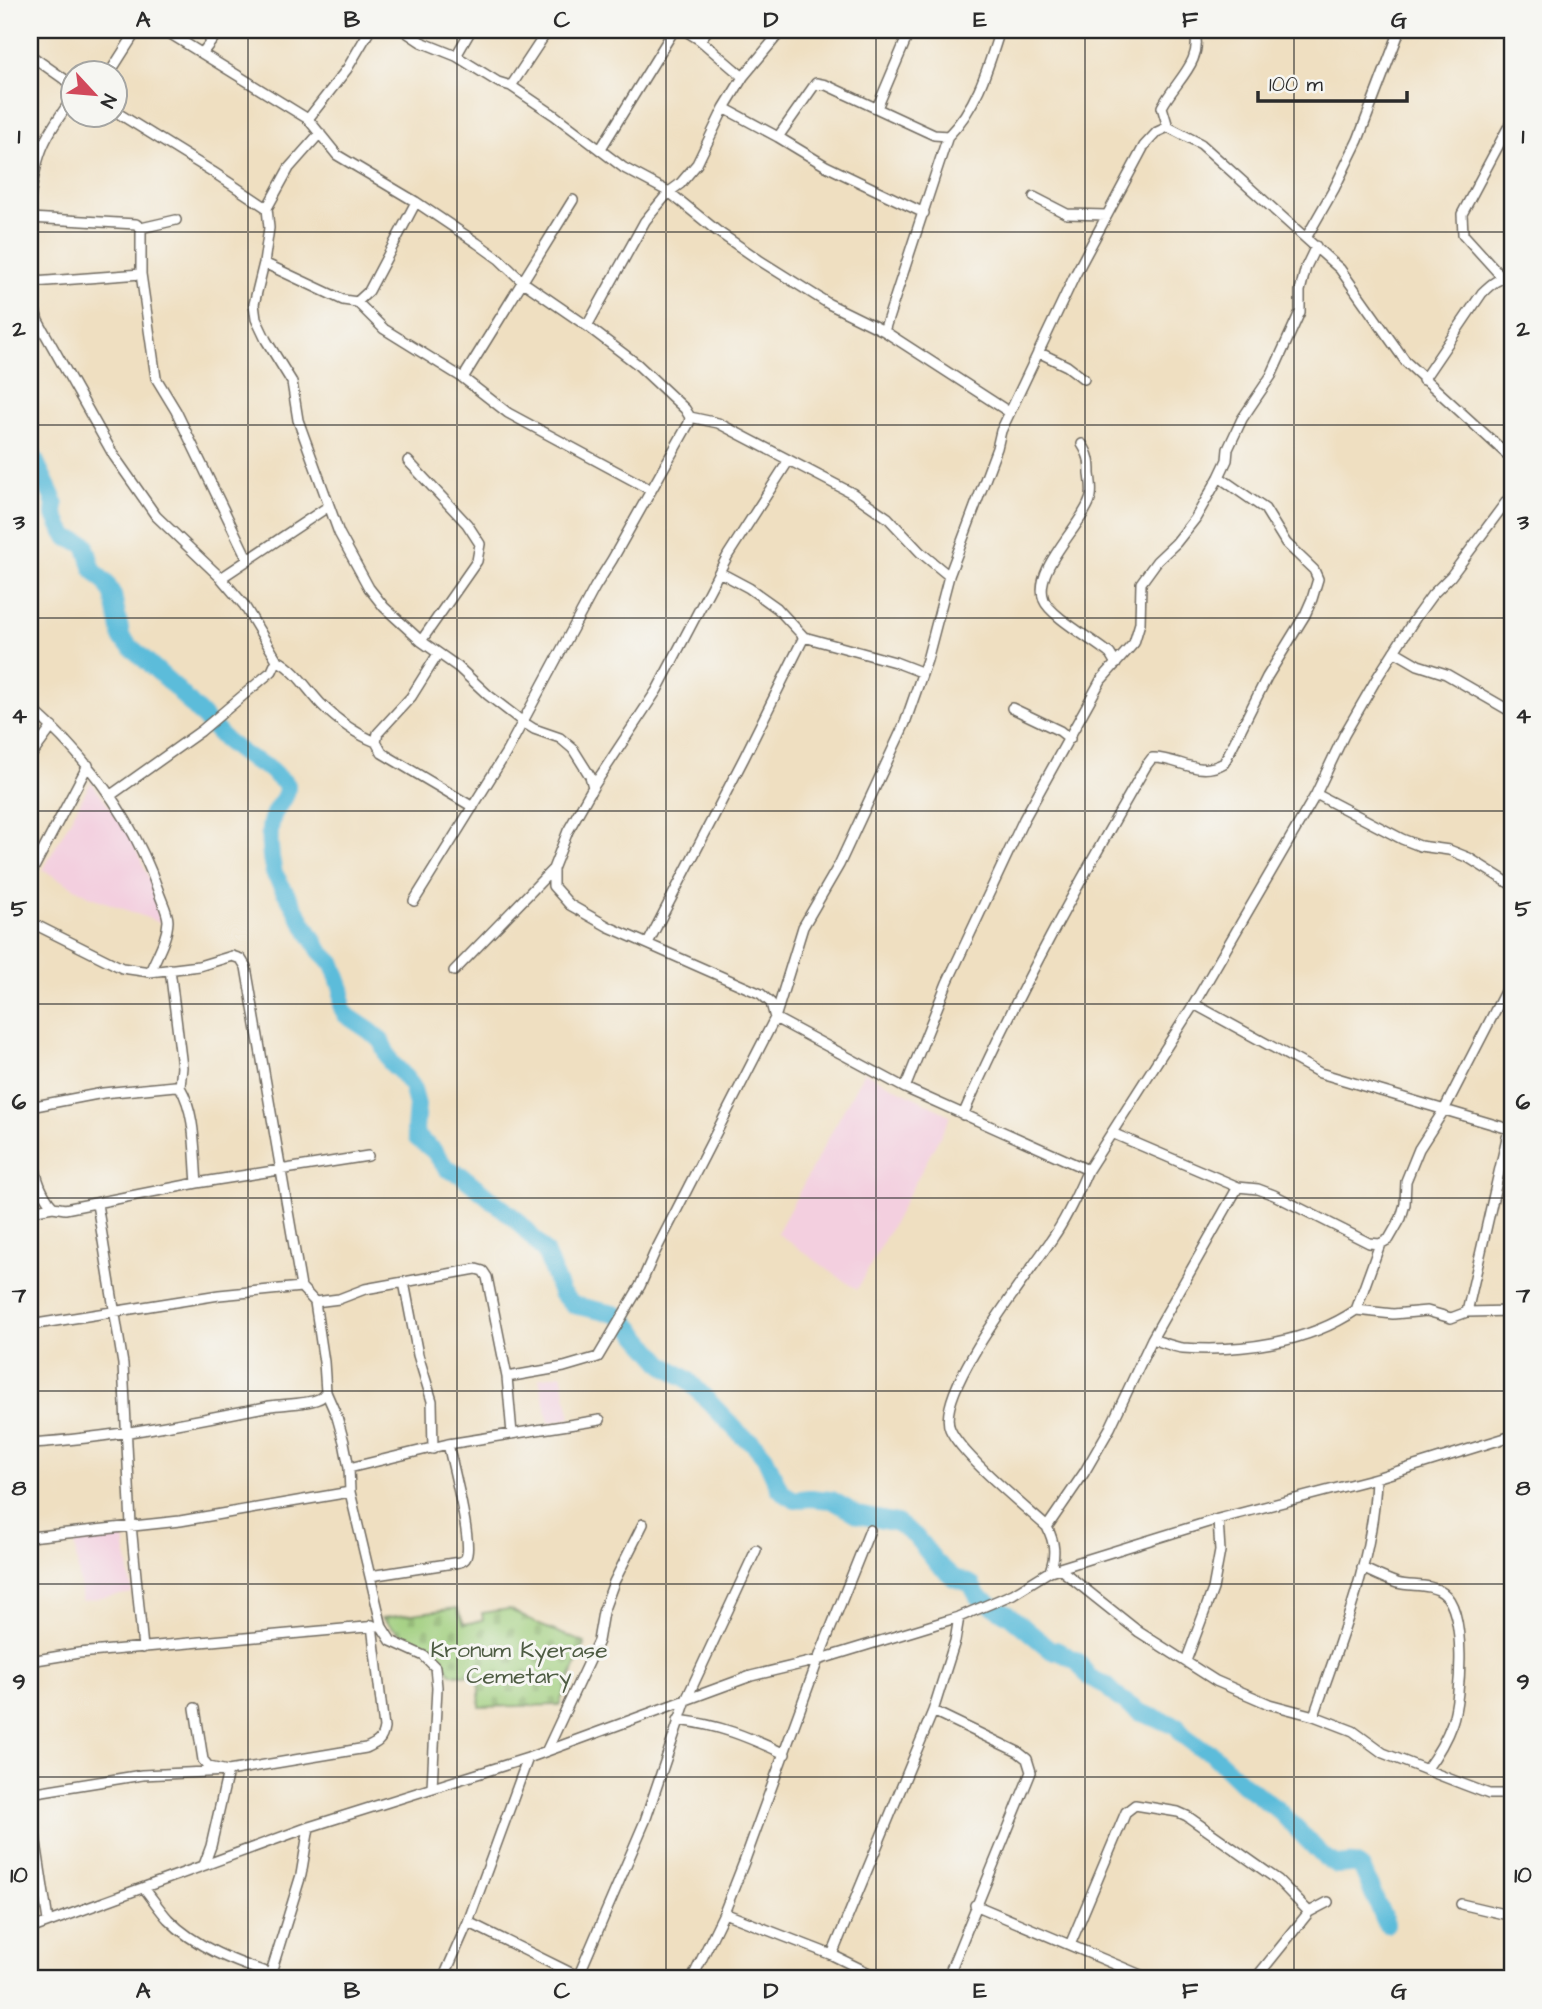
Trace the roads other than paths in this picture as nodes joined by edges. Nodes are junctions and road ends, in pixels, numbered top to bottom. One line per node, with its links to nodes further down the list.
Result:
1 (137, 30): 20 (street)
2 (164, 30): 17 (street)
3 (220, 30): 17 (street)
4 (370, 30): 27 (street)
5 (403, 30): 19 (street)
6 (471, 30): 19 (street)
7 (548, 30): 23 (street)
8 (674, 30): 34 (street)
9 (684, 30): 16 (street)
10 (708, 30): 16 (street)
11 (782, 30): 22 (street)
12 (910, 30): 25 (street)
13 (1000, 30): 32 (street)
14 (1194, 30): 30 (street)
15 (1400, 30): 46 (street)
16 (700, 40): 22 (street)
17 (203, 52): 27 (street)
18 (30, 55): 21 (street)
19 (456, 56): 23 (street)
20 (118, 60)
21 (60, 76)
22 (743, 77): 24 (street)
23 (511, 86): 34 (street)
24 (724, 108): 33 (street); 35 (street)
25 (877, 108): 32 (street); 33 (street)
26 (60, 116): 37 (street)
27 (308, 119): 31 (street)
28 (1512, 120): 51 (street)
29 (130, 121): 40 (street)
30 (1168, 127): 42 (street); 46 (street)
31 (320, 132): 39 (street); 40 (street)
32 (948, 136): 41 (street)
33 (778, 137): 41 (street)
34 (600, 150): 35 (street)
35 (669, 192): 55 (street); 56 (street)
36 (1034, 197): 42 (street)
37 (30, 199)
38 (573, 200): 52 (street)
39 (416, 202): 52 (street); 54 (street)
40 (267, 208): 48 (street)
41 (924, 213): 56 (street)
42 (1106, 215): 57 (street)
43 (30, 218): 45 (street)
44 (176, 220): 45 (street)
45 (141, 228): 49 (street)
46 (1306, 238): 47 (street)
47 (1316, 246): 60 (street); 67 (street)
48 (264, 263): 54 (street); 70 (street)
49 (141, 274): 53 (street); 71 (street)
50 (1512, 277): 51 (street)
51 (1502, 278): 60 (street)
52 (523, 282): 55 (street); 58 (street)
53 (30, 289): 74 (street)
54 (357, 302): 58 (street)
55 (587, 326): 62 (street)
56 (884, 331): 61 (street)
57 (1038, 352): 59 (street); 61 (street)
58 (463, 378): 68 (street)
59 (1084, 379)
60 (1423, 380): 64 (street)
61 (1009, 412): 73 (street)
62 (690, 416): 65 (street); 68 (street)
63 (1082, 444): 80 (street)
64 (1512, 459)
65 (789, 460): 72 (street); 73 (street)
66 (408, 461): 76 (street)
67 (1219, 477): 80 (street); 111 (street)
68 (651, 491): 85 (street)
69 (1512, 494): 77 (street)
70 (329, 506): 71 (street); 76 (street)
71 (248, 560): 74 (street)
72 (719, 572): 75 (street); 91 (street)
73 (949, 576): 81 (street)
74 (221, 578): 79 (street)
75 (804, 637): 81 (street); 100 (street)
76 (421, 641): 78 (street)
77 (1394, 651): 84 (street); 92 (street)
78 (438, 654): 85 (street); 88 (street)
79 (277, 660): 88 (street); 93 (street)
80 (1116, 664): 87 (street)
81 (921, 672): 106 (street)
82 (30, 707): 86 (street)
83 (1012, 708): 87 (street)
84 (1512, 712)
85 (523, 722): 91 (street); 94 (street)
86 (52, 727): 89 (street); 90 (street)
87 (1070, 739): 108 (street)
88 (376, 742): 94 (street)
89 (30, 757)
90 (88, 765): 93 (street); 96 (street)
91 (593, 787): 95 (street)
92 (1316, 794): 97 (street); 105 (street)
93 (111, 795): 103 (street)
94 (473, 807): 98 (street)
95 (552, 869): 100 (street); 102 (street)
96 (30, 875)
97 (1512, 885)
98 (414, 901)
99 (30, 922): 103 (street)
100 (648, 943): 106 (street)
101 (170, 969): 103 (street); 107 (street); 117 (street)
102 (454, 971)
103 (150, 972)
104 (1512, 978): 110 (street)
105 (1194, 1004): 110 (street); 113 (street)
106 (775, 1018): 108 (street); 133 (street)
107 (180, 1087): 109 (street); 118 (street)
108 (905, 1088): 111 (street)
109 (30, 1107)
110 (1444, 1110): 112 (street); 123 (street)
111 (963, 1115): 116 (street)
112 (1511, 1130): 130 (street)
113 (1112, 1133): 116 (street); 119 (street)
114 (30, 1141): 121 (street)
115 (368, 1156): 117 (street)
116 (1088, 1170): 148 (street)
117 (280, 1171): 118 (street); 125 (street)
118 (197, 1183): 120 (street)
119 (1238, 1187): 123 (street); 132 (street)
120 (97, 1204): 121 (street); 127 (street)
121 (53, 1207): 122 (street)
122 (30, 1211)
123 (1380, 1244): 128 (street)
124 (404, 1282): 126 (street); 133 (street); 141 (street)
125 (302, 1287): 126 (street); 127 (street)
126 (315, 1301): 134 (street)
127 (115, 1310): 131 (street); 136 (street)
128 (1356, 1310): 130 (street); 132 (street)
129 (1512, 1311): 130 (street)
130 (1467, 1312)
131 (30, 1325)
132 (1152, 1339): 148 (street)
133 (507, 1377): 137 (street)
134 (326, 1392): 136 (street); 142 (street)
135 (600, 1420): 137 (street)
136 (128, 1431): 139 (street); 147 (street)
137 (512, 1434): 140 (street)
138 (1512, 1436): 143 (street)
139 (30, 1443)
140 (448, 1444): 141 (street); 154 (street)
141 (433, 1449): 142 (street)
142 (349, 1468): 144 (street)
143 (1376, 1478): 145 (street); 152 (street)
144 (350, 1492): 147 (street); 154 (street)
145 (1218, 1519): 153 (street); 160 (street)
146 (643, 1524): 166 (street)
147 (131, 1525): 150 (street); 157 (street)
148 (1047, 1527): 153 (street)
149 (870, 1530): 158 (street)
150 (30, 1537)
151 (756, 1550): 161 (street)
152 (1362, 1568): 164 (street); 169 (street)
153 (1055, 1570): 155 (street); 160 (street)
154 (370, 1576): 156 (street)
155 (958, 1617): 158 (street); 163 (street)
156 (377, 1626): 157 (street); 170 (street); 171 (street)
157 (143, 1648): 159 (street)
158 (817, 1660): 161 (street); 167 (street)
159 (30, 1661)
160 (1186, 1661): 164 (street)
161 (686, 1700): 165 (street); 166 (street)
162 (195, 1708): 170 (street)
163 (933, 1711): 180 (street); 188 (street)
164 (1314, 1716): 169 (street)
165 (678, 1720): 167 (street); 191 (street)
166 (547, 1749): 168 (street)
167 (785, 1754): 182 (street)
168 (528, 1758): 171 (street); 185 (street)
169 (1426, 1770): 173 (street)
170 (229, 1771): 172 (street); 176 (street)
171 (432, 1788): 175 (street)
172 (30, 1793)
173 (1512, 1794)
174 (30, 1803): 184 (street)
175 (309, 1827): 176 (street); 189 (street)
176 (204, 1866): 177 (street)
177 (144, 1888): 184 (street); 189 (street)
178 (1328, 1902): 181 (street)
179 (1461, 1904): 183 (street)
180 (975, 1905): 187 (street); 195 (street)
181 (1309, 1912): 187 (street); 190 (street)
182 (723, 1913): 188 (street); 193 (street)
183 (1512, 1916)
184 (48, 1921): 186 (street)
185 (468, 1922): 191 (street); 192 (street)
186 (30, 1929)
187 (1070, 1945): 196 (street)
188 (832, 1955): 194 (street)
189 (270, 1976)
190 (1260, 1977)
191 (580, 1978)
192 (443, 1979)
193 (692, 1979)
194 (881, 1979)
195 (947, 1979)
196 (1150, 1979)

